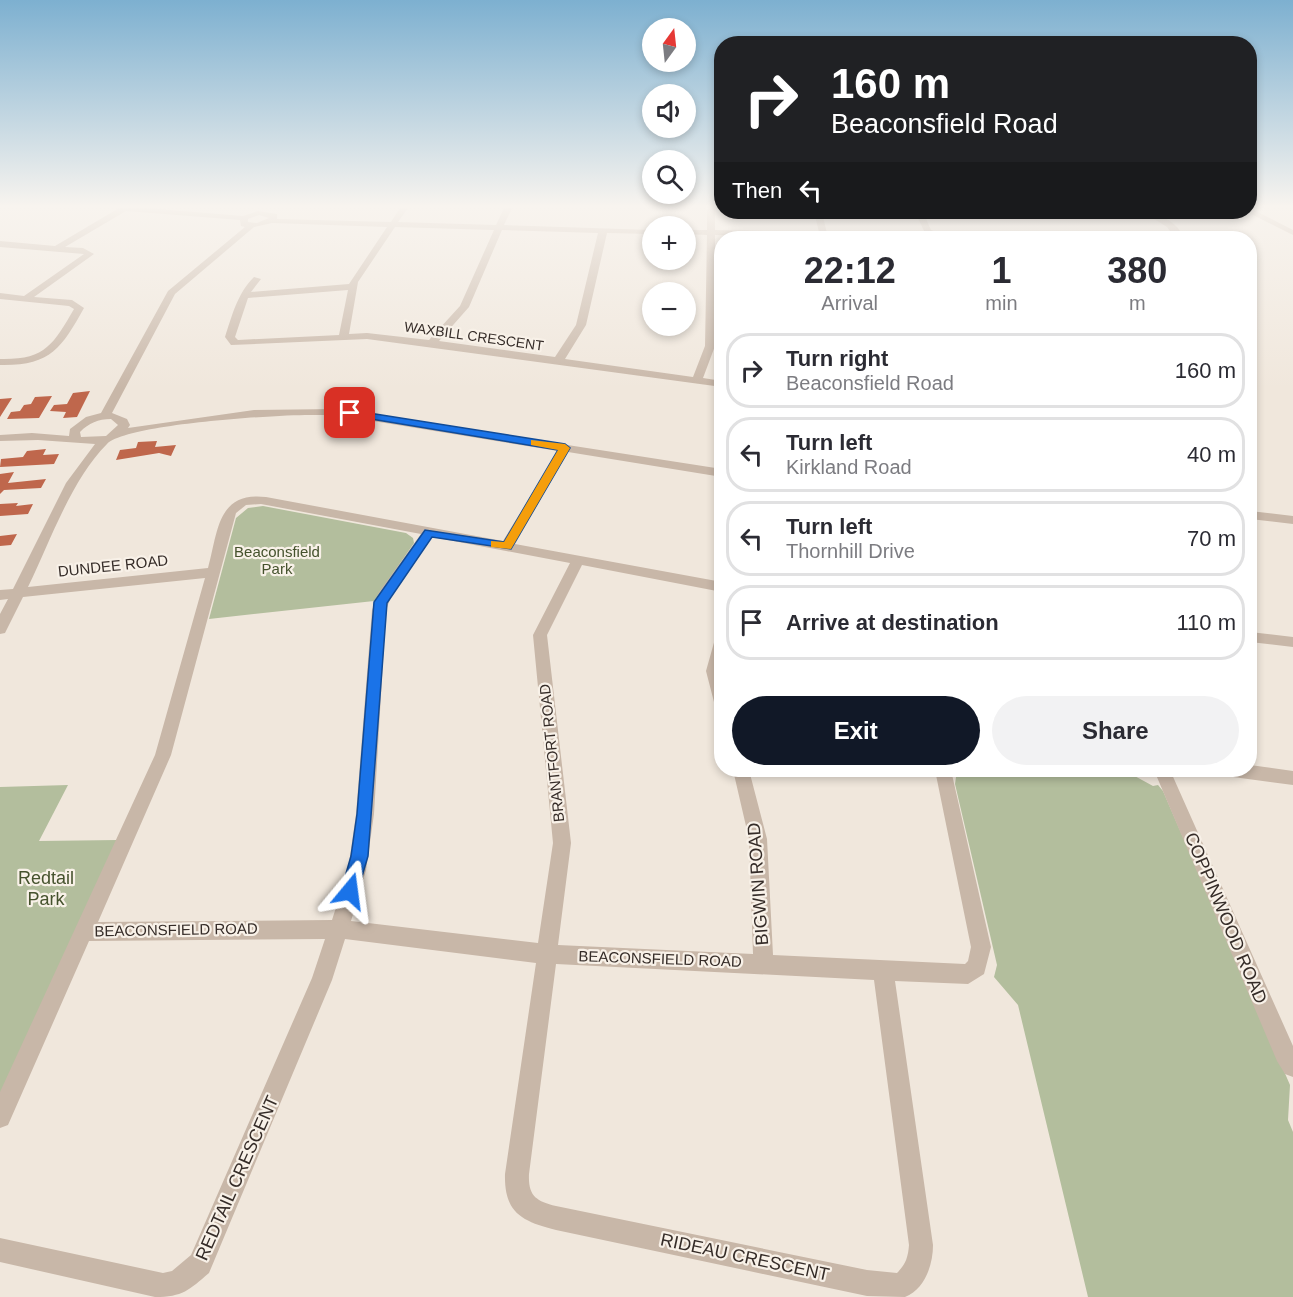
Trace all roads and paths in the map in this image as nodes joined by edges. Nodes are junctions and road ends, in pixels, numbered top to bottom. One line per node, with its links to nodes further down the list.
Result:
1 (70, 269): 11 (street)
2 (200, 269): 18 (street)
3 (364, 269): 8 (street)
4 (481, 269): 13 (street)
5 (594, 269): 14 (street)
6 (711, 269): 16 (street)
7 (257, 279): 9 (street)
8 (352, 287): 9 (street); 12 (street)
9 (245, 295): 12 (street, WAXBILL CRESCENT)
10 (0, 296): 11 (street)
11 (26, 298): 15 (street)
12 (345, 335): 13 (street, WAXBILL CRESCENT)
13 (432, 343): 14 (street, WAXBILL CRESCENT)
14 (558, 361): 16 (street, WAXBILL CRESCENT)
15 (0, 362)
16 (697, 381): 17 (street, WAXBILL CRESCENT)
17 (714, 383)
18 (105, 416): 19 (street); 21 (street)
19 (123, 421): 20 (street); 22 (street)
20 (191, 421): 22 (street); 27 (street)
21 (83, 423): 23 (street); 25 (street)
22 (117, 433): 26 (street)
23 (14, 436): 24 (street); 25 (street)
24 (0, 438)
25 (77, 439): 26 (street); 29 (street)
26 (105, 439): 29 (street)
27 (565, 448): 28 (street); 33 (street)
28 (714, 472)
29 (72, 483): 37 (street)
30 (1257, 516): 31 (street)
31 (1293, 520)
32 (429, 532): 33 (street, BEACONSFIELD ROAD); 35 (street, BEACONSFIELD ROAD); 47 (street, REDTAIL CRESCENT)
33 (507, 546): 34 (street, BEACONSFIELD ROAD)
34 (578, 560): 36 (street, BEACONSFIELD ROAD); 49 (street, BRANTFORT ROAD)
35 (213, 572): 37 (street, DUNDEE ROAD); 48 (street, BEACONSFIELD ROAD)
36 (714, 586)
37 (18, 593): 38 (street, DUNDEE ROAD); 39 (street)
38 (0, 595)
39 (0, 629)
40 (1257, 638): 41 (street)
41 (1293, 642)
42 (1257, 773): 46 (street)
43 (743, 777): 50 (street, BIGWIN ROAD)
44 (945, 777): 51 (street, BEACONSFIELD ROAD)
45 (1165, 777): 52 (street, COPPINWOOD ROAD)
46 (1293, 778)
47 (338, 929): 48 (street, BEACONSFIELD ROAD); 49 (street, BEACONSFIELD ROAD); 54 (street, REDTAIL CRESCENT)
48 (83, 932): 53 (street)
49 (547, 954): 50 (street, BEACONSFIELD ROAD); 51 (street, RIDEAU CRESCENT)
50 (763, 963): 51 (street, BEACONSFIELD ROAD)
51 (883, 971)
52 (1293, 1066)
53 (0, 1117)
54 (0, 1250)

